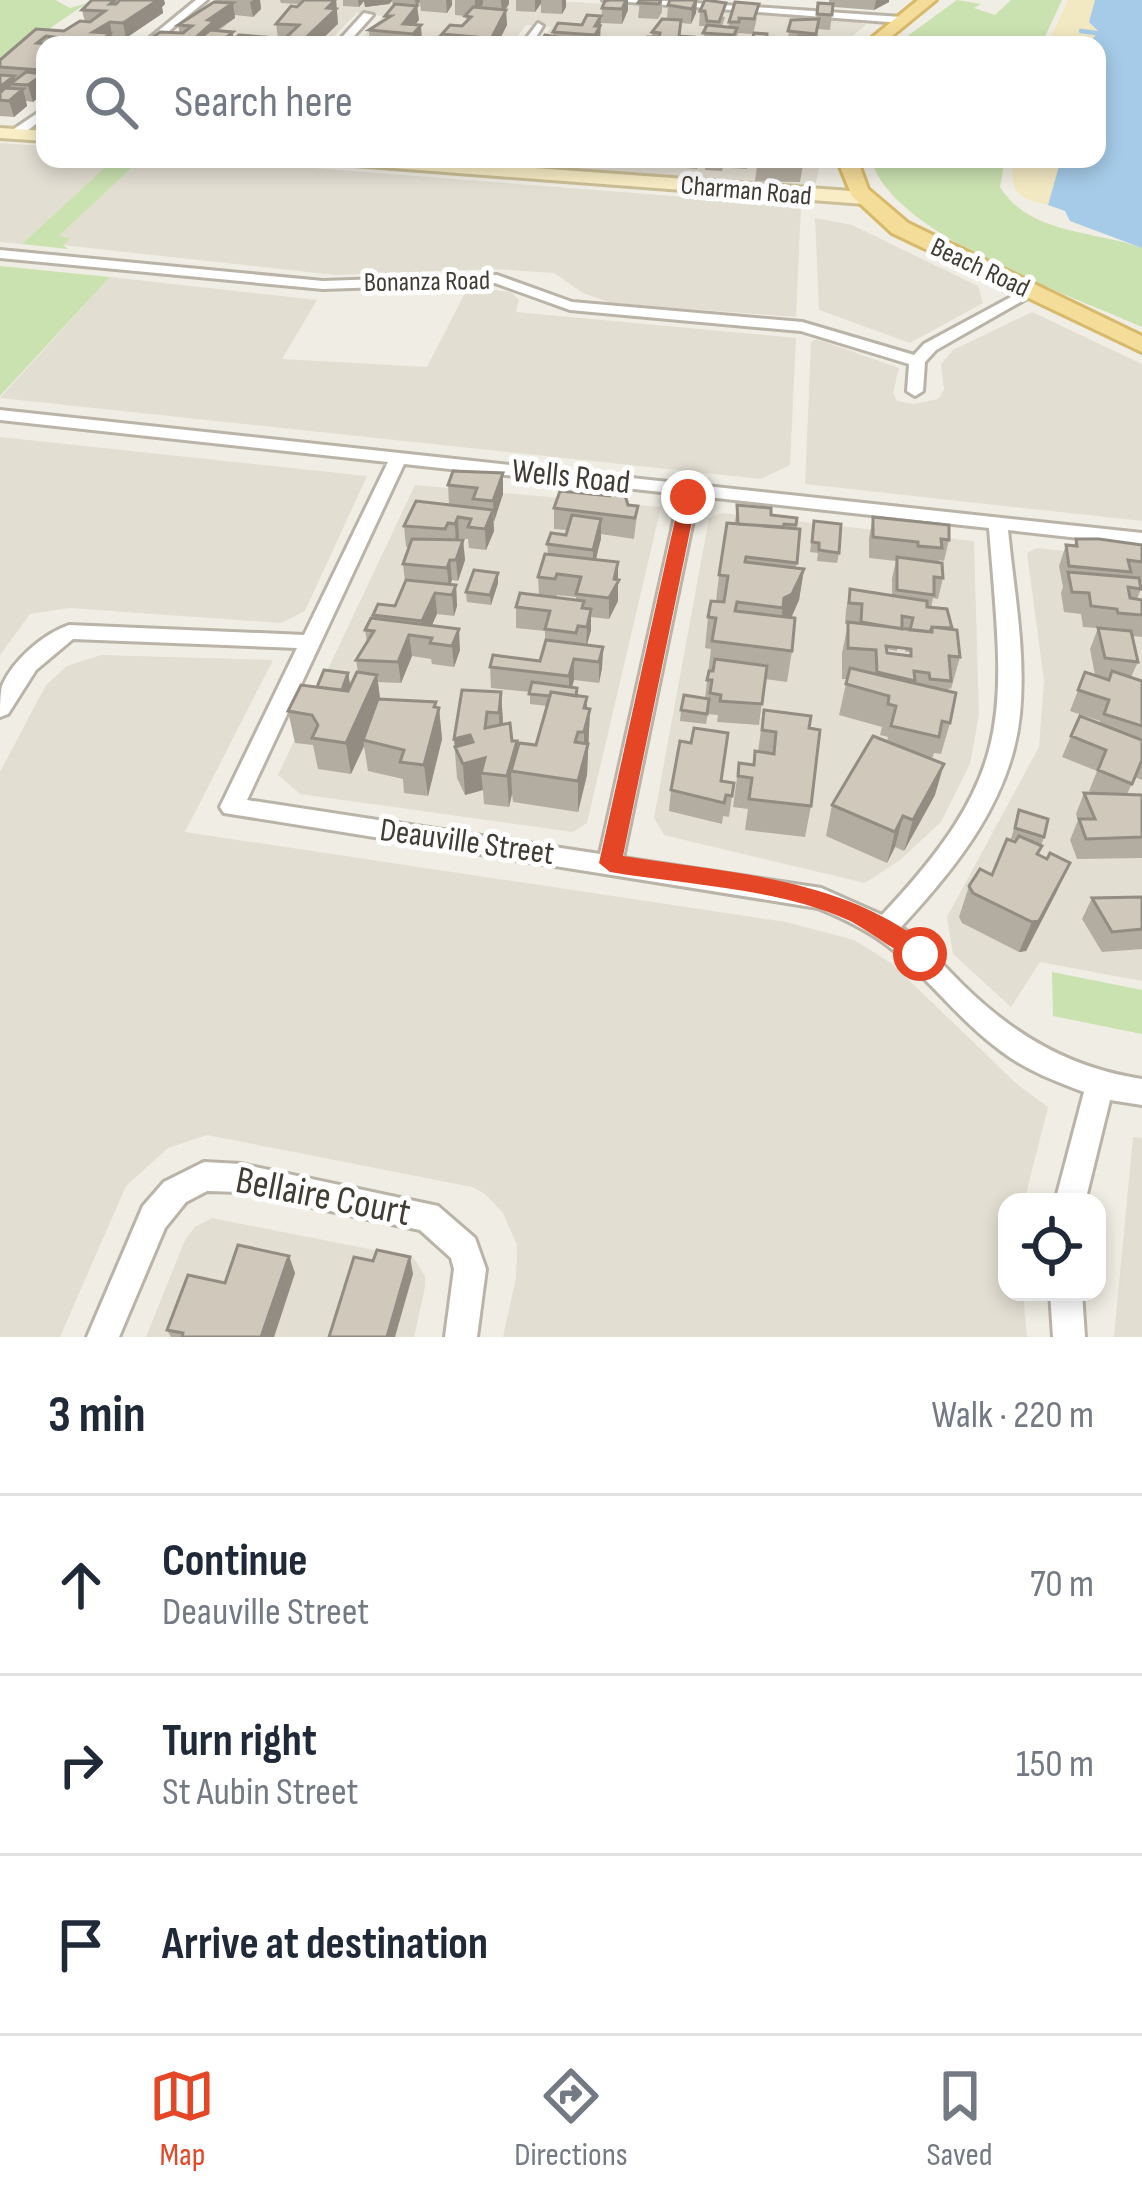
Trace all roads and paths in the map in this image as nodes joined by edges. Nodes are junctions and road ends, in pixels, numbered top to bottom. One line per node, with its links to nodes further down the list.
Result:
1 (202, 0): 7 (street)
2 (608, 0): 5 (street)
3 (928, 0): 5 (main road)
4 (368, 15): 8 (street)
5 (901, 20): 10 (main road)
6 (538, 26): 9 (street)
7 (157, 36)
8 (348, 36)
9 (532, 36)
10 (882, 36)
11 (36, 116): 12 (street)
12 (8, 133)
13 (461, 168): 15 (main road, Charman Road)
14 (849, 168): 15 (main road, Beach Road)
15 (864, 198): 17 (main road, Beach Road)
16 (0, 254): 19 (street, Bonanza Road)
17 (1031, 292): 18 (main road, Beach Road); 19 (street)
18 (1142, 345)
19 (917, 361): 20 (street)
20 (915, 391)
21 (0, 415): 22 (street, Wells Road)
22 (398, 459): 23 (street, Wells Road); 26 (street)
23 (690, 490): 24 (street, Wells Road); 28 (street)
24 (998, 524): 25 (street, Wells Road); 29 (street)
25 (1142, 539)
26 (309, 642): 27 (street); 28 (street, Deauville Street)
27 (0, 709)
28 (610, 863): 29 (street, Deauville Street)
29 (886, 927): 30 (street, Deauville Street)
30 (1100, 1084): 31 (street, Deauville Street); 32 (street)
31 (1142, 1091)
32 (1072, 1193)
33 (1067, 1301): 36 (street)
34 (103, 1337): 35 (street, Bellaire Court)
35 (460, 1337)
36 (1069, 1337)

